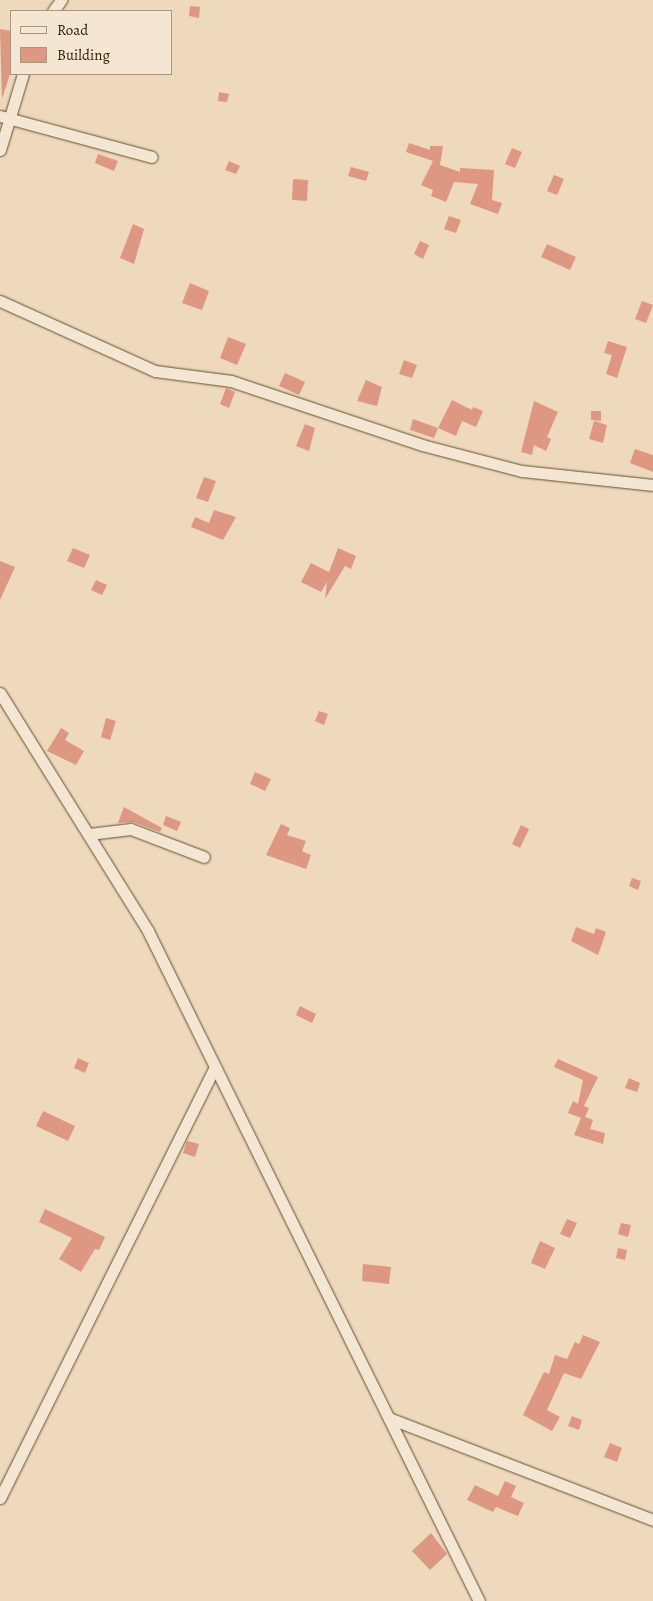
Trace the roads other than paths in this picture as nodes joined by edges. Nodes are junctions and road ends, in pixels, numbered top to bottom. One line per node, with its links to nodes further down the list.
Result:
1 (62, 0): 2 (street)
2 (54, 10)
3 (23, 75): 4 (street)
4 (4, 117): 5 (street); 6 (street)
5 (0, 150)
6 (152, 157)
7 (0, 301): 8 (street)
8 (653, 485)
9 (0, 693): 10 (street)
10 (89, 834): 11 (street); 12 (street)
11 (204, 857)
12 (215, 1067): 13 (street); 14 (street)
13 (389, 1418): 15 (street); 16 (street)
14 (0, 1498)
15 (653, 1520)
16 (479, 1601)

